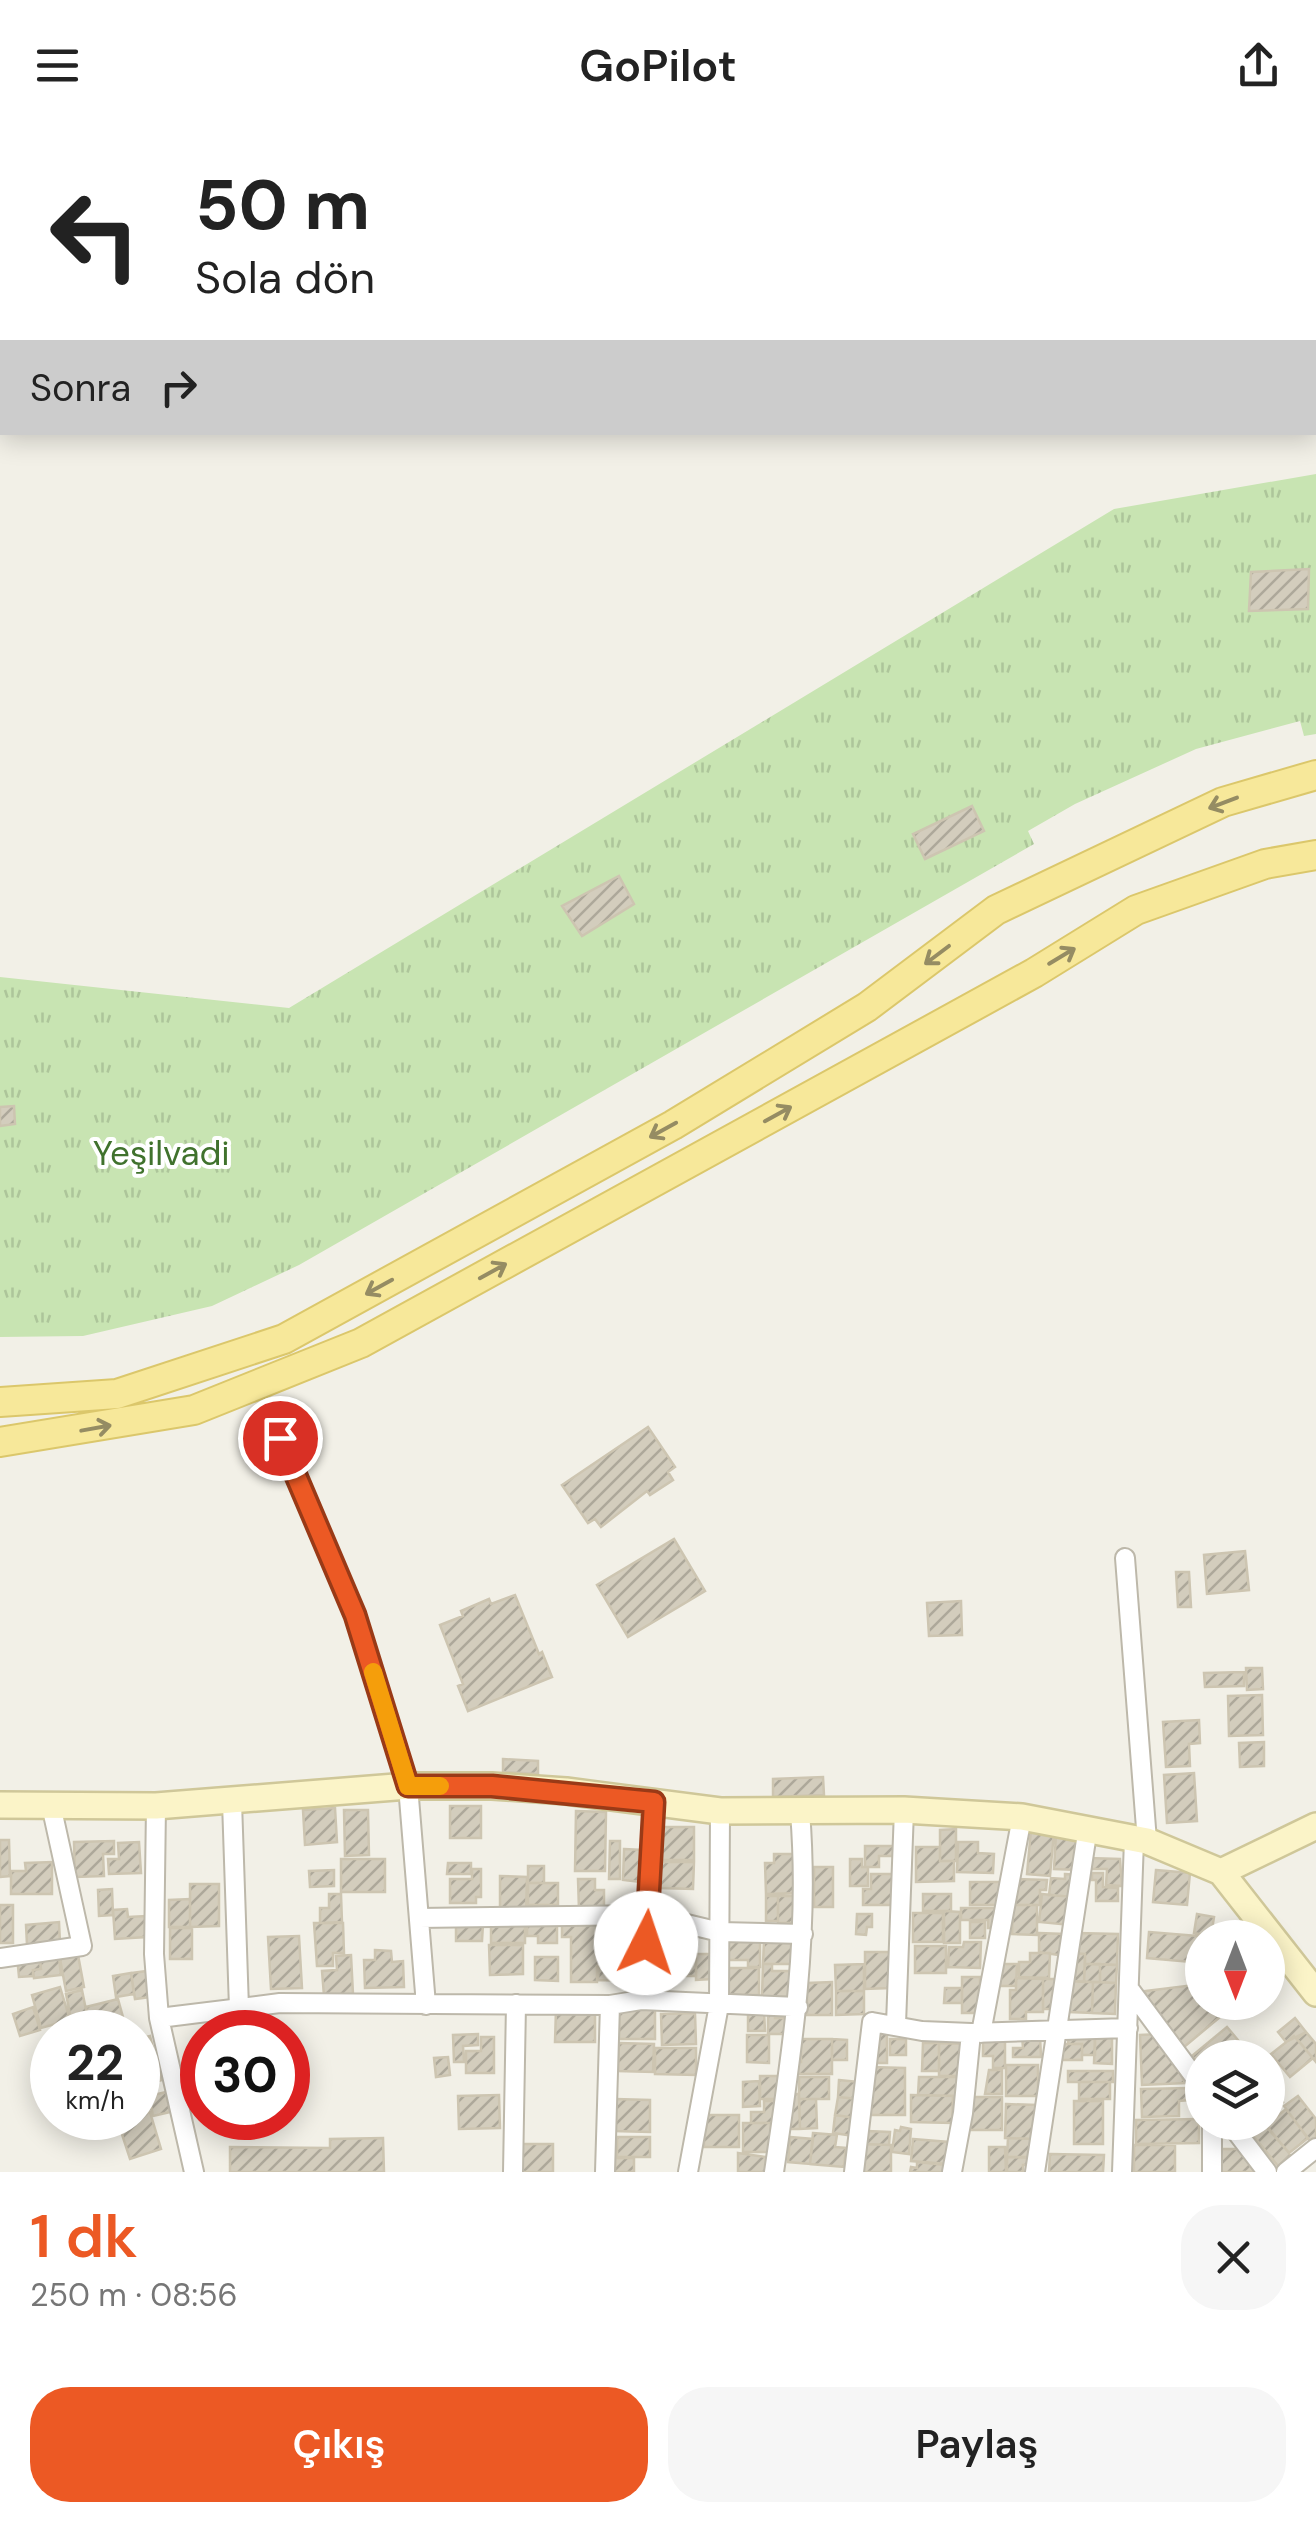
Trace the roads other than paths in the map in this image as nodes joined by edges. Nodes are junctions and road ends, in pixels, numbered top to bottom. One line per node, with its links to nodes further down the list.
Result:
1 (1316, 775): 3 (main road, one-way to 3)
2 (1316, 856): 5 (main road, one-way to 2)
3 (0, 1402)
4 (280, 1438): 7 (street)
5 (0, 1442)
6 (1125, 1558): 19 (street)
7 (408, 1786): 8 (street); 9 (street); 22 (street)
8 (232, 1802): 12 (street); 34 (street)
9 (654, 1802): 14 (street); 21 (street)
10 (0, 1805): 11 (street)
11 (51, 1805): 12 (street); 25 (street)
12 (156, 1806): 35 (street)
13 (904, 1810): 15 (street); 16 (street); 38 (street)
14 (720, 1812): 15 (street); 23 (street)
15 (800, 1812): 24 (street)
16 (1022, 1817): 18 (street); 41 (street)
17 (1316, 1826): 20 (street)
18 (1088, 1828): 19 (street); 39 (street)
19 (1140, 1840): 20 (street); 26 (street)
20 (1222, 1872): 27 (street)
21 (649, 1915): 22 (street); 23 (street); 28 (street)
22 (419, 1918): 30 (street)
23 (720, 1932): 24 (street); 32 (street)
24 (802, 1934): 33 (street)
25 (0, 1958)
26 (1130, 1991): 40 (street); 42 (street)
27 (1316, 1993)
28 (641, 2000): 31 (street); 32 (street)
29 (516, 2004): 30 (street); 31 (street); 47 (street)
30 (426, 2005): 34 (street)
31 (610, 2005): 48 (street)
32 (720, 2005): 33 (street); 49 (street)
33 (798, 2006): 50 (street)
34 (239, 2008): 36 (street)
35 (158, 2010)
36 (160, 2018)
37 (160, 2022): 46 (street)
38 (896, 2024): 41 (street); 51 (street)
39 (1055, 2028): 40 (street); 41 (street); 53 (street)
40 (1128, 2028): 54 (street)
41 (976, 2033): 52 (street)
42 (1185, 2064)
43 (1212, 2140): 55 (street)
44 (1243, 2140): 56 (street)
45 (1316, 2148): 57 (street)
46 (194, 2172)
47 (513, 2172)
48 (604, 2172)
49 (688, 2172)
50 (774, 2172)
51 (854, 2172)
52 (952, 2172)
53 (1035, 2172)
54 (1122, 2172)
55 (1212, 2172)
56 (1267, 2172)
57 (1286, 2172)

